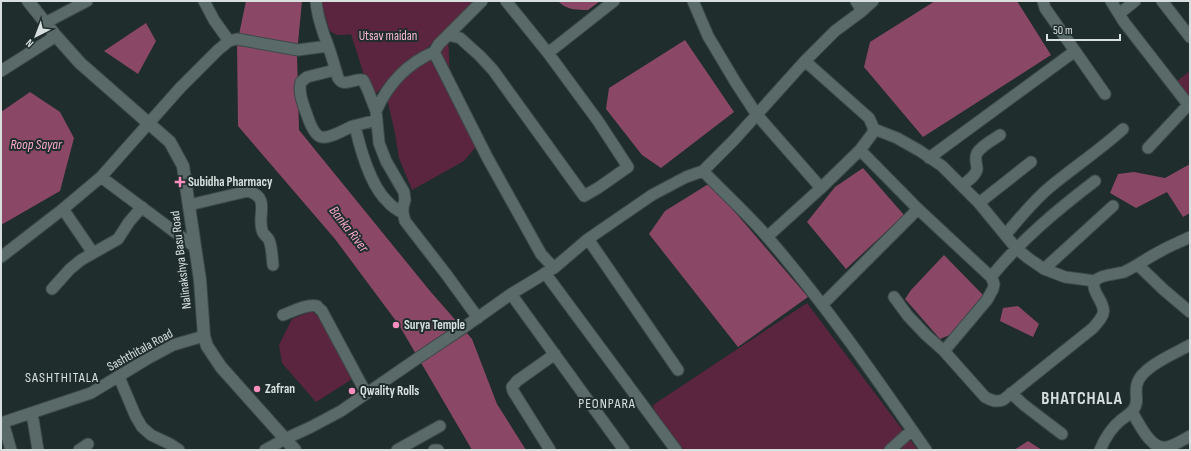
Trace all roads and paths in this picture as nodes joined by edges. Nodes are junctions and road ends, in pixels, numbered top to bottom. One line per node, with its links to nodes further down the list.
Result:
1 (28, 1): 17 (street, Nalinakshya Basu Road)
2 (87, 1): 17 (street)
3 (204, 1): 21 (street)
4 (316, 1): 22 (street)
5 (482, 1): 18 (street)
6 (506, 1): 25 (street)
7 (614, 1): 25 (street)
8 (693, 1): 31 (street)
9 (856, 1): 15 (street)
10 (873, 1): 15 (street)
11 (1043, 1): 23 (street)
12 (1111, 1): 16 (street)
13 (1135, 1): 16 (street)
14 (1162, 1): 20 (street)
15 (862, 11): 26 (street)
16 (1119, 14): 30 (street)
17 (45, 23): 19 (street, Nalinakshya Basu Road)
18 (448, 35): 24 (street); 25 (street)
19 (56, 36): 28 (street); 33 (street, Nalinakshya Basu Road)
20 (1190, 37)
21 (233, 40): 22 (street); 33 (street)
22 (328, 46): 27 (street)
23 (1075, 51): 29 (street); 40 (street)
24 (434, 52): 32 (street); 64 (street)
25 (548, 53)
26 (806, 61): 31 (street); 35 (street)
27 (335, 70): 32 (street); 34 (street)
28 (1, 71)
29 (1106, 94)
30 (1189, 105): 38 (street)
31 (758, 115): 42 (street); 46 (street)
32 (376, 116): 34 (street); 53 (street)
33 (150, 124): 43 (street); 48 (street, Nalinakshya Basu Road)
34 (355, 126): 53 (street)
35 (874, 129): 39 (street); 40 (street)
36 (1123, 129): 54 (street)
37 (1000, 135): 45 (street)
38 (1148, 148)
39 (860, 150): 46 (street); 52 (street)
40 (929, 158): 45 (street)
41 (1031, 162): 47 (street)
42 (703, 171): 55 (street); 57 (street)
43 (101, 177): 50 (street); 51 (street)
44 (1095, 181): 59 (street)
45 (962, 186): 47 (street)
46 (821, 188): 55 (street)
47 (979, 203): 54 (street)
48 (189, 205): 58 (street, Nalinakshya Basu Road); 62 (street)
49 (1113, 206): 65 (street)
50 (142, 207): 58 (street); 60 (street)
51 (63, 209): 60 (street); 61 (street)
52 (918, 209): 66 (street); 71 (street)
53 (403, 213): 74 (street)
54 (1006, 234): 59 (street)
55 (767, 237): 71 (street)
56 (1190, 237): 63 (street)
57 (588, 239): 64 (street); 79 (street)
58 (195, 246): 75 (street, Nalinakshya Basu Road)
59 (1016, 248): 65 (street); 66 (street)
60 (93, 253): 68 (street)
61 (1, 258)
62 (273, 265)
63 (1138, 265): 67 (street); 72 (street)
64 (550, 270): 69 (street); 101 (street)
65 (1044, 270): 67 (street)
66 (991, 277): 77 (street)
67 (1095, 281): 82 (street)
68 (52, 289)
69 (511, 294): 74 (street); 78 (street)
70 (894, 297): 77 (street)
71 (822, 305): 87 (street)
72 (1190, 312)
73 (283, 315): 81 (street)
74 (478, 318): 81 (street)
75 (204, 336): 80 (street, Sashthitala Road); 90 (street, Nalinakshya Basu Road)
76 (1190, 344): 83 (street)
77 (944, 351): 82 (street)
78 (555, 354): 99 (street); 100 (street)
79 (678, 370)
80 (120, 377): 84 (street, Sashthitala Road); 93 (street)
81 (366, 393): 90 (street)
82 (1012, 393): 88 (street)
83 (1132, 412): 89 (street); 104 (street)
84 (32, 413): 85 (street, Sashthitala Road); 91 (street)
85 (2, 423): 92 (street)
86 (440, 426): 96 (street)
87 (912, 430): 102 (street); 103 (street)
88 (1062, 434)
89 (1190, 436)
90 (285, 439): 94 (street); 95 (street, Nalinakshya Basu Road)
91 (40, 449)
92 (11, 450)
93 (178, 450)
94 (265, 450)
95 (295, 450)
96 (397, 450)
97 (434, 450): 98 (street)
98 (438, 450)
99 (550, 450)
100 (624, 450)
101 (676, 450)
102 (890, 450)
103 (926, 450)
104 (1100, 450)

